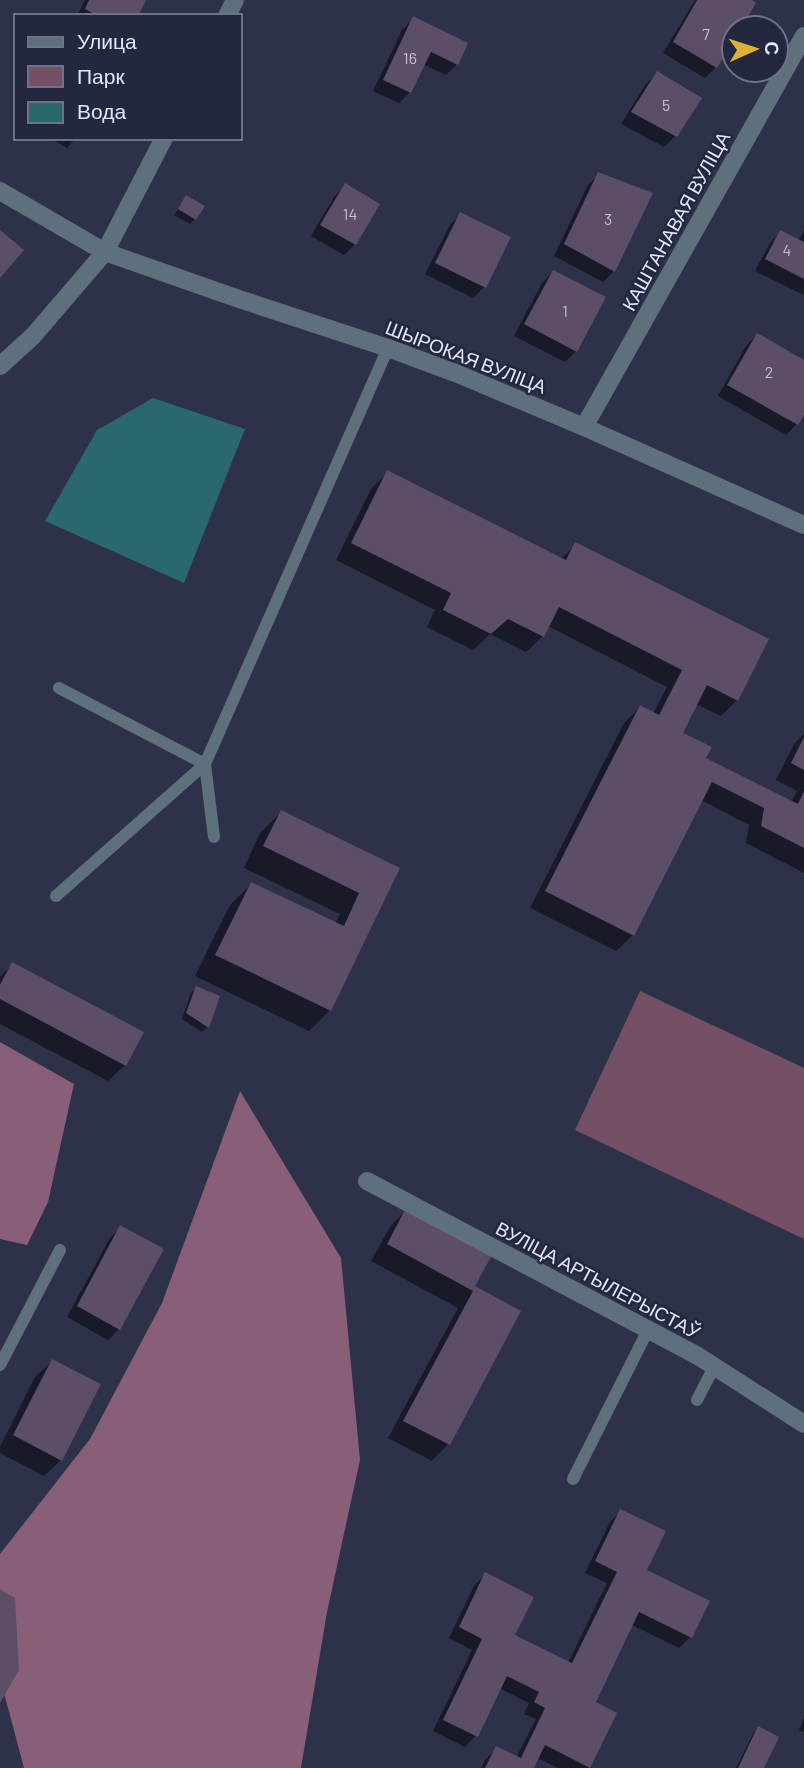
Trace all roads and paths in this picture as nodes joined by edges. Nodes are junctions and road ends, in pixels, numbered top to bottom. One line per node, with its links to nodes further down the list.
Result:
1 (804, 36): 7 (street, КАШТАНАВАЯ ВУЛІЦА)
2 (162, 140): 4 (street)
3 (0, 191): 4 (street, ШЫРОКАЯ ВУЛІЦА)
4 (105, 252): 5 (street, ШЫРОКАЯ ВУЛІЦА); 6 (street)
5 (388, 348): 7 (street, ШЫРОКАЯ ВУЛІЦА); 10 (lane)
6 (0, 366)
7 (584, 427): 8 (street, ШЫРОКАЯ ВУЛІЦА)
8 (804, 525)
9 (59, 688): 10 (lane)
10 (205, 764): 11 (lane); 12 (lane)
11 (214, 837)
12 (56, 896)
13 (367, 1181): 15 (street, ВУЛІЦА АРТЫЛЕРЫСТАЎ)
14 (60, 1250): 16 (lane)
15 (648, 1330): 17 (street, ВУЛІЦА АРТЫЛЕРЫСТАЎ); 20 (lane)
16 (0, 1365)
17 (714, 1367): 18 (lane); 19 (street, ВУЛІЦА АРТЫЛЕРЫСТАЎ)
18 (697, 1400)
19 (804, 1424)
20 (573, 1479)

